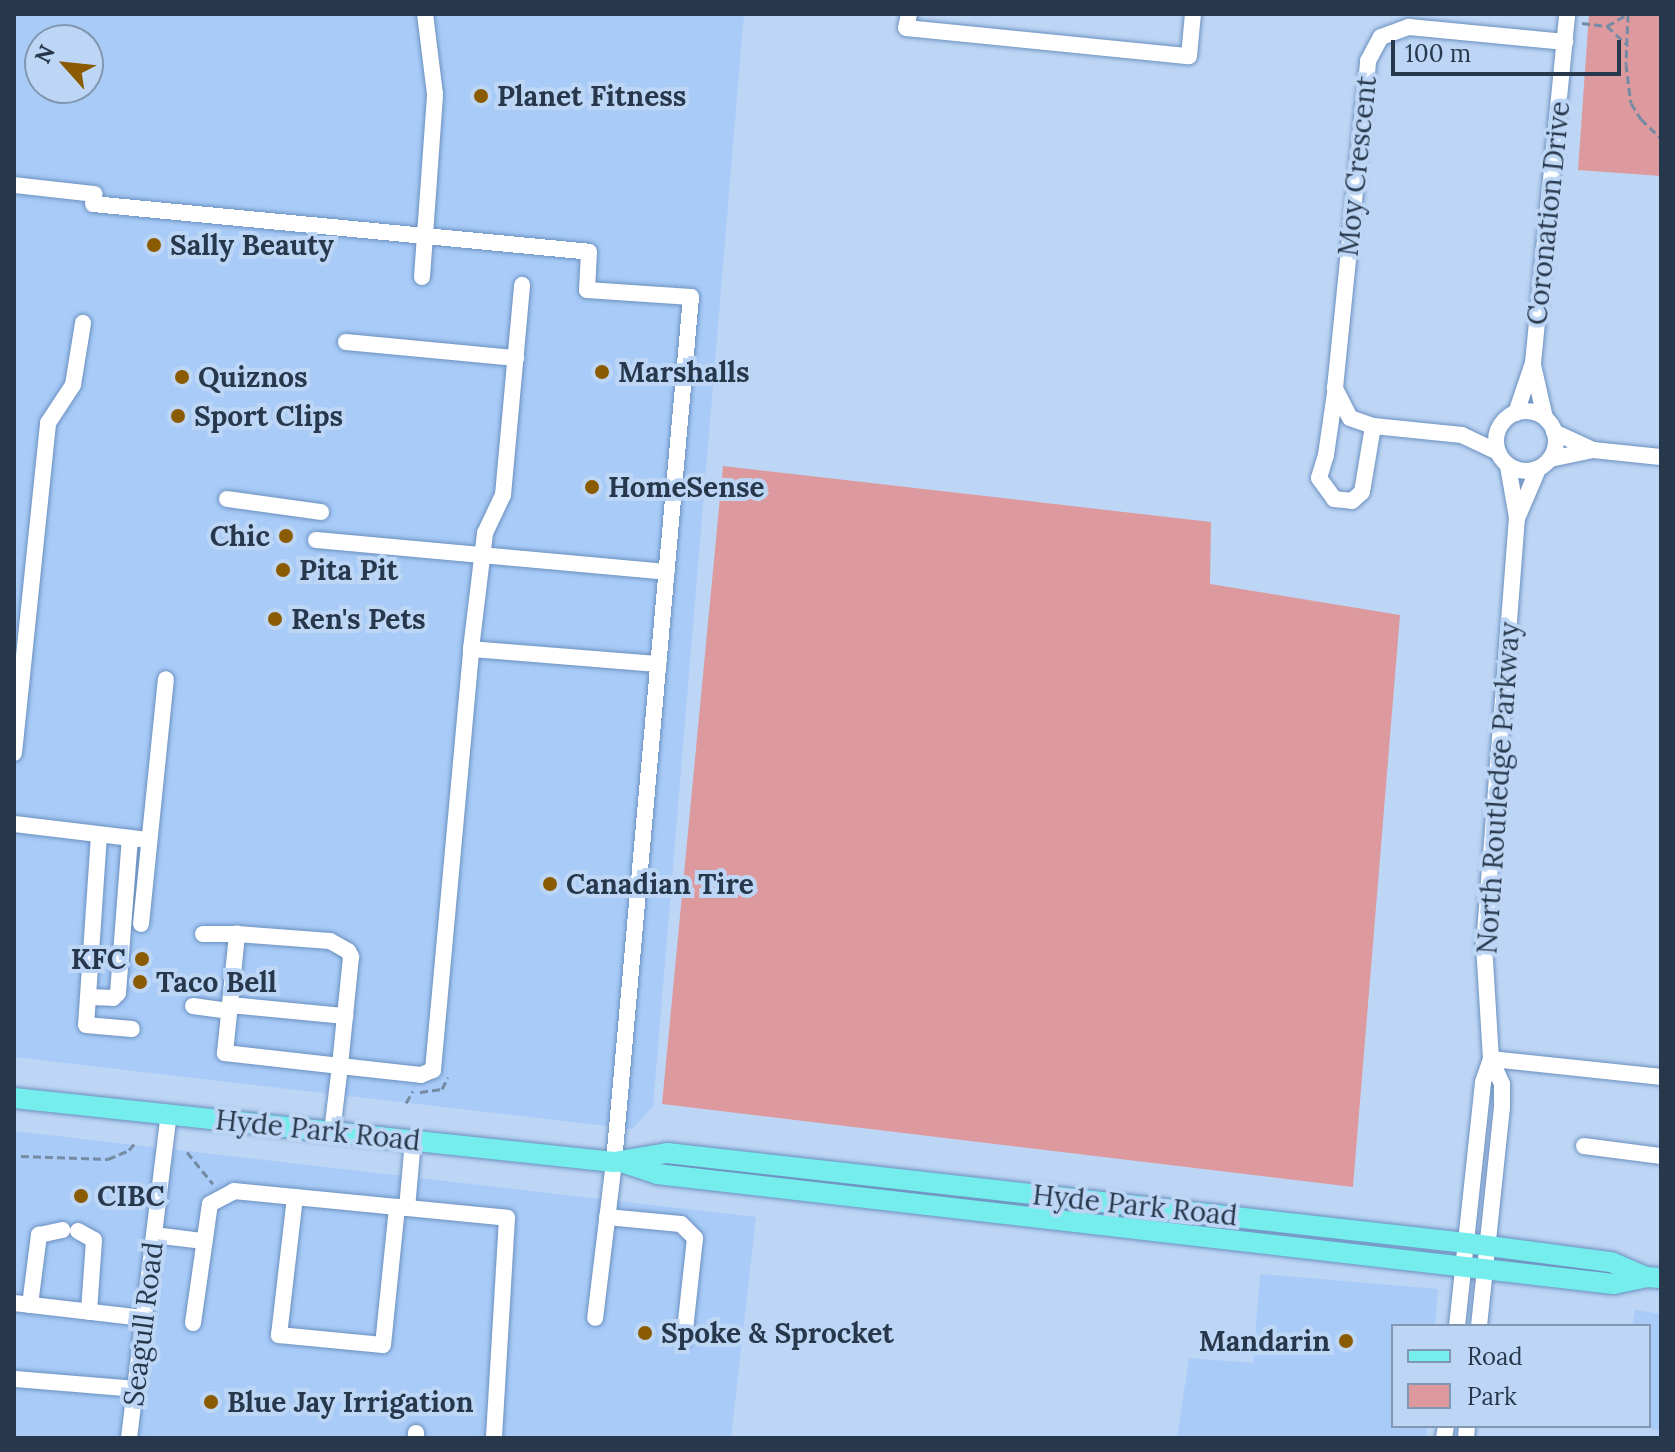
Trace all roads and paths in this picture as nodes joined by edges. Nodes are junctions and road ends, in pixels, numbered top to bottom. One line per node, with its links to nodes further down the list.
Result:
1 (425, 14): 12 (street)
2 (1193, 14): 5 (street)
3 (1567, 14): 8 (street, Coronation Drive)
4 (1628, 14): 7 (path); 9 (path)
5 (908, 21)
6 (1600, 25): 7 (path)
7 (1607, 26): 9 (path)
8 (1565, 42): 18 (street, Coronation Drive); 19 (street, Moy Crescent)
9 (1626, 44): 10 (path)
10 (1661, 138)
11 (14, 185): 12 (street)
12 (425, 236): 13 (street); 35 (street)
13 (422, 277)
14 (522, 285): 17 (street)
15 (83, 323): 39 (street)
16 (346, 342): 17 (street)
17 (516, 358): 34 (street)
18 (1533, 363): 20 (street, Coronation Drive); 22 (street, Coronation Drive)
19 (1335, 388): 23 (street); 23 (street, Moy Crescent)
20 (1516, 413): 21 (street); 22 (street)
21 (1502, 423): 24 (street); 26 (street)
22 (1550, 425): 25 (street); 28 (street)
23 (1373, 426): 24 (street)
24 (1462, 435): 26 (street)
25 (1593, 450): 27 (street); 28 (street)
26 (1498, 452): 29 (street)
27 (1661, 457)
28 (1544, 464): 29 (street); 32 (street, North Routledge Parkway)
29 (1508, 466): 32 (street, North Routledge Parkway)
30 (227, 499): 31 (street)
31 (321, 512)
32 (1517, 518): 52 (street, North Routledge Parkway)
33 (316, 540): 34 (street)
34 (482, 554): 35 (street); 36 (street)
35 (667, 572): 37 (street)
36 (471, 649): 37 (street); 53 (street)
37 (658, 664): 64 (street)
38 (166, 679): 43 (street)
39 (14, 753)
40 (14, 824): 41 (street)
41 (99, 835): 42 (street); 47 (street)
42 (130, 838): 43 (street); 47 (street)
43 (150, 839): 44 (street)
44 (141, 924)
45 (203, 934): 46 (street)
46 (237, 934): 49 (street); 50 (street)
47 (88, 997): 51 (street)
48 (193, 1006): 49 (street)
49 (230, 1008): 50 (street); 53 (street)
50 (345, 1016): 53 (street)
51 (132, 1029)
52 (1491, 1059): 54 (street); 71 (street, North Routledge Parkway); 72 (street, North Routledge Parkway)
53 (340, 1066): 57 (street)
54 (1661, 1077)
55 (14, 1098): 56 (main road, Hyde Park Road)
56 (169, 1114): 57 (main road, Hyde Park Road); 69 (street, Seagull Road)
57 (332, 1132): 58 (main road, Hyde Park Road)
58 (413, 1141): 64 (main road, Hyde Park Road); 67 (street)
59 (134, 1144): 62 (path)
60 (1584, 1146): 63 (street)
61 (187, 1152): 65 (path)
62 (21, 1156)
63 (1661, 1156)
64 (618, 1162): 68 (street); 71 (main road, Hyde Park Road); 73 (main road, Hyde Park Road)
65 (223, 1197): 66 (street); 70 (street)
66 (295, 1197): 67 (street); 67 (street)
67 (402, 1207): 87 (street)
68 (607, 1217): 79 (street); 83 (street)
69 (154, 1235): 70 (street); 78 (street, Seagull Road)
70 (202, 1241): 80 (street)
71 (1466, 1243): 72 (main road, Hyde Park Road); 73 (street, North Routledge Parkway)
72 (1488, 1245): 74 (street, North Routledge Parkway); 75 (main road, Hyde Park Road)
73 (1464, 1265): 74 (main road, Hyde Park Road); 81 (street, North Routledge Parkway)
74 (1485, 1268): 75 (main road, Hyde Park Road); 82 (street, North Routledge Parkway)
75 (1653, 1278)
76 (22, 1304): 77 (street); 77 (street)
77 (89, 1312): 78 (street)
78 (143, 1318): 85 (street, Seagull Road)
79 (595, 1318)
80 (193, 1323)
81 (1457, 1324)
82 (1479, 1324)
83 (684, 1339)
84 (14, 1379): 85 (street)
85 (135, 1389): 86 (street, Seagull Road)
86 (129, 1438)
87 (494, 1438)

